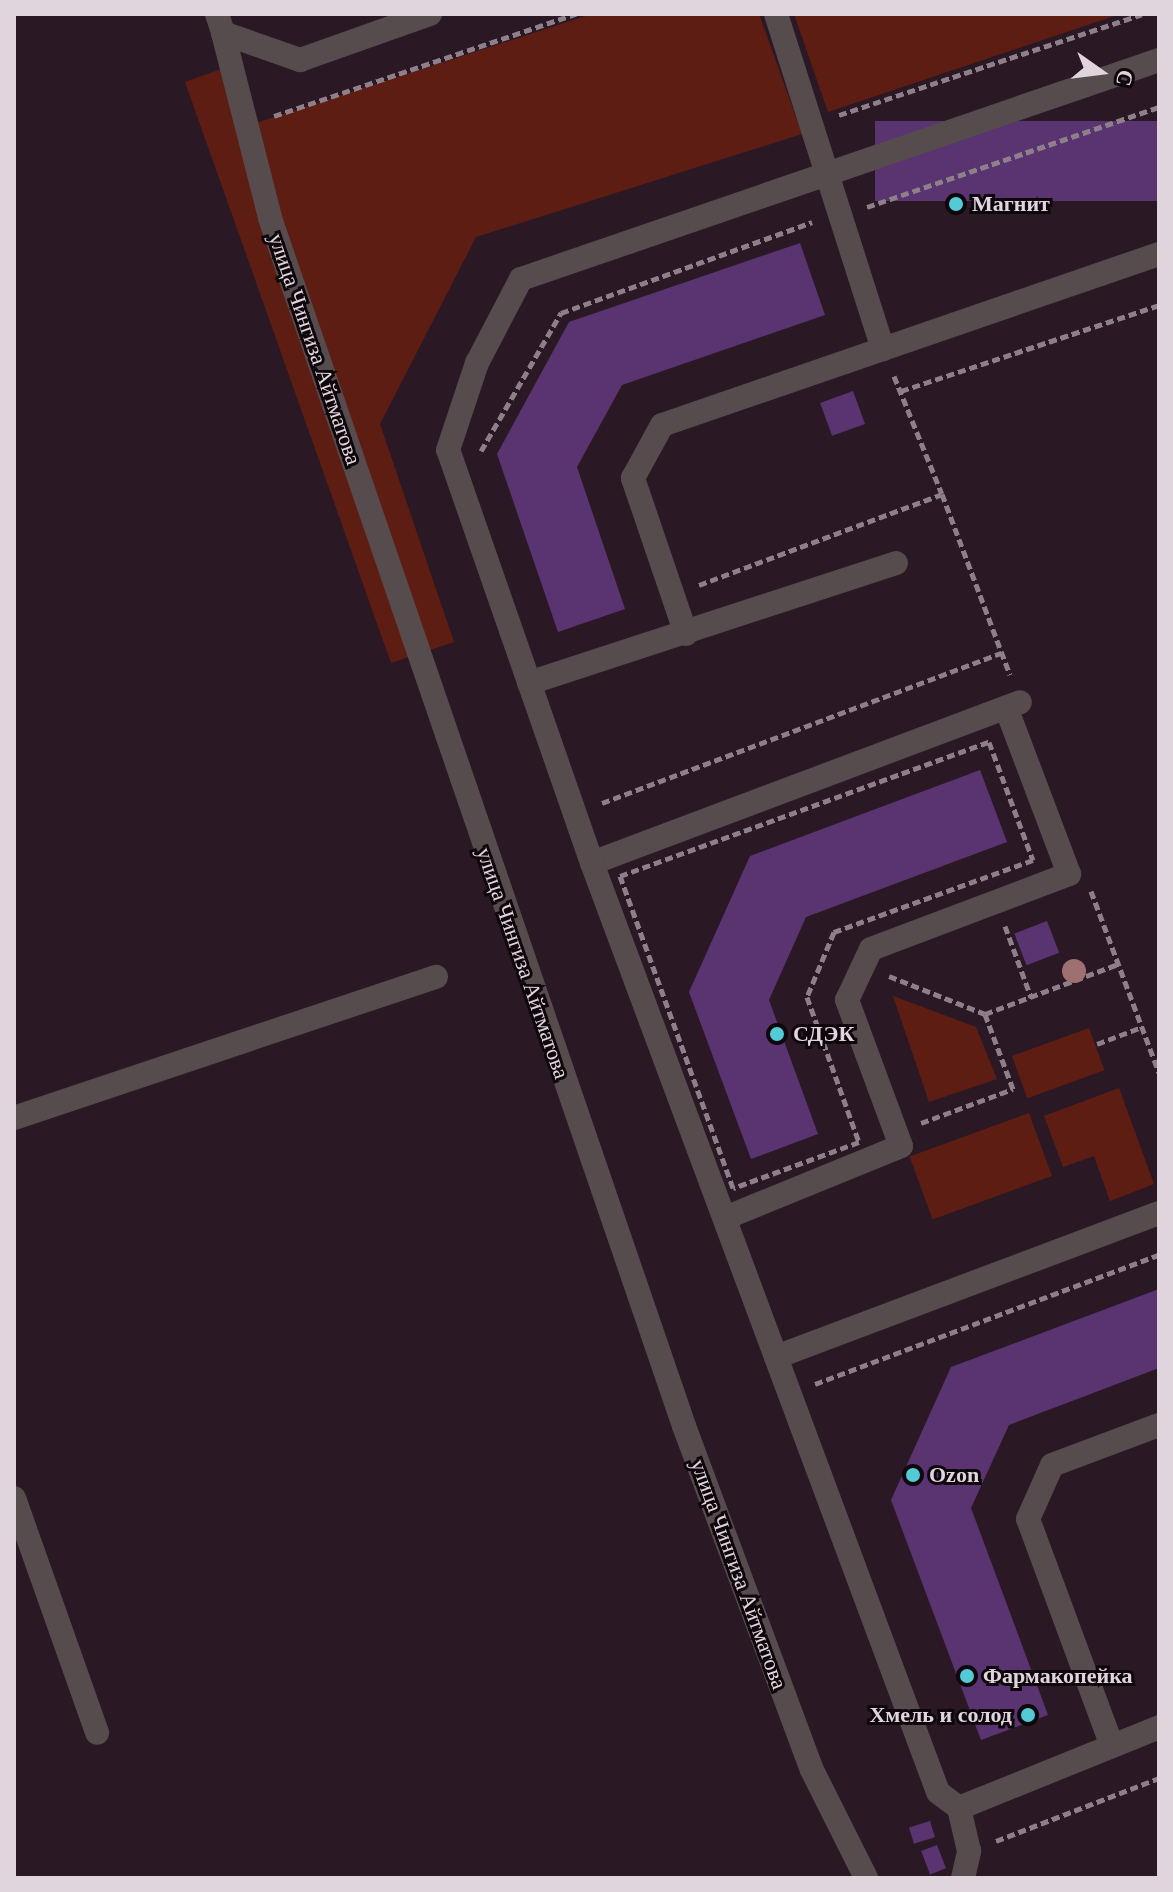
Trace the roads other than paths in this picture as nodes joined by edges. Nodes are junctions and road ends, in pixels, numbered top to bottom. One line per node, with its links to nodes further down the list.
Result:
1 (430, 14): 3 (street)
2 (776, 14): 5 (street)
3 (220, 23): 23 (street, улица Чингиза Айтматова)
4 (1159, 60): 5 (street)
5 (827, 171): 7 (street); 10 (street)
6 (1159, 254): 7 (street)
7 (883, 349): 9 (street)
8 (896, 563): 9 (street)
9 (686, 634): 10 (street)
10 (529, 683): 11 (street)
11 (592, 863): 15 (street); 15 (street)
12 (436, 977): 13 (street)
13 (14, 1118)
14 (1159, 1213): 16 (street)
15 (725, 1218): 16 (street)
16 (776, 1357): 22 (street)
17 (1159, 1425): 21 (street)
18 (14, 1498): 20 (street)
19 (1159, 1727): 21 (street)
20 (97, 1733)
21 (1112, 1746): 22 (street)
22 (959, 1808): 24 (street)
23 (866, 1878)
24 (963, 1878)

